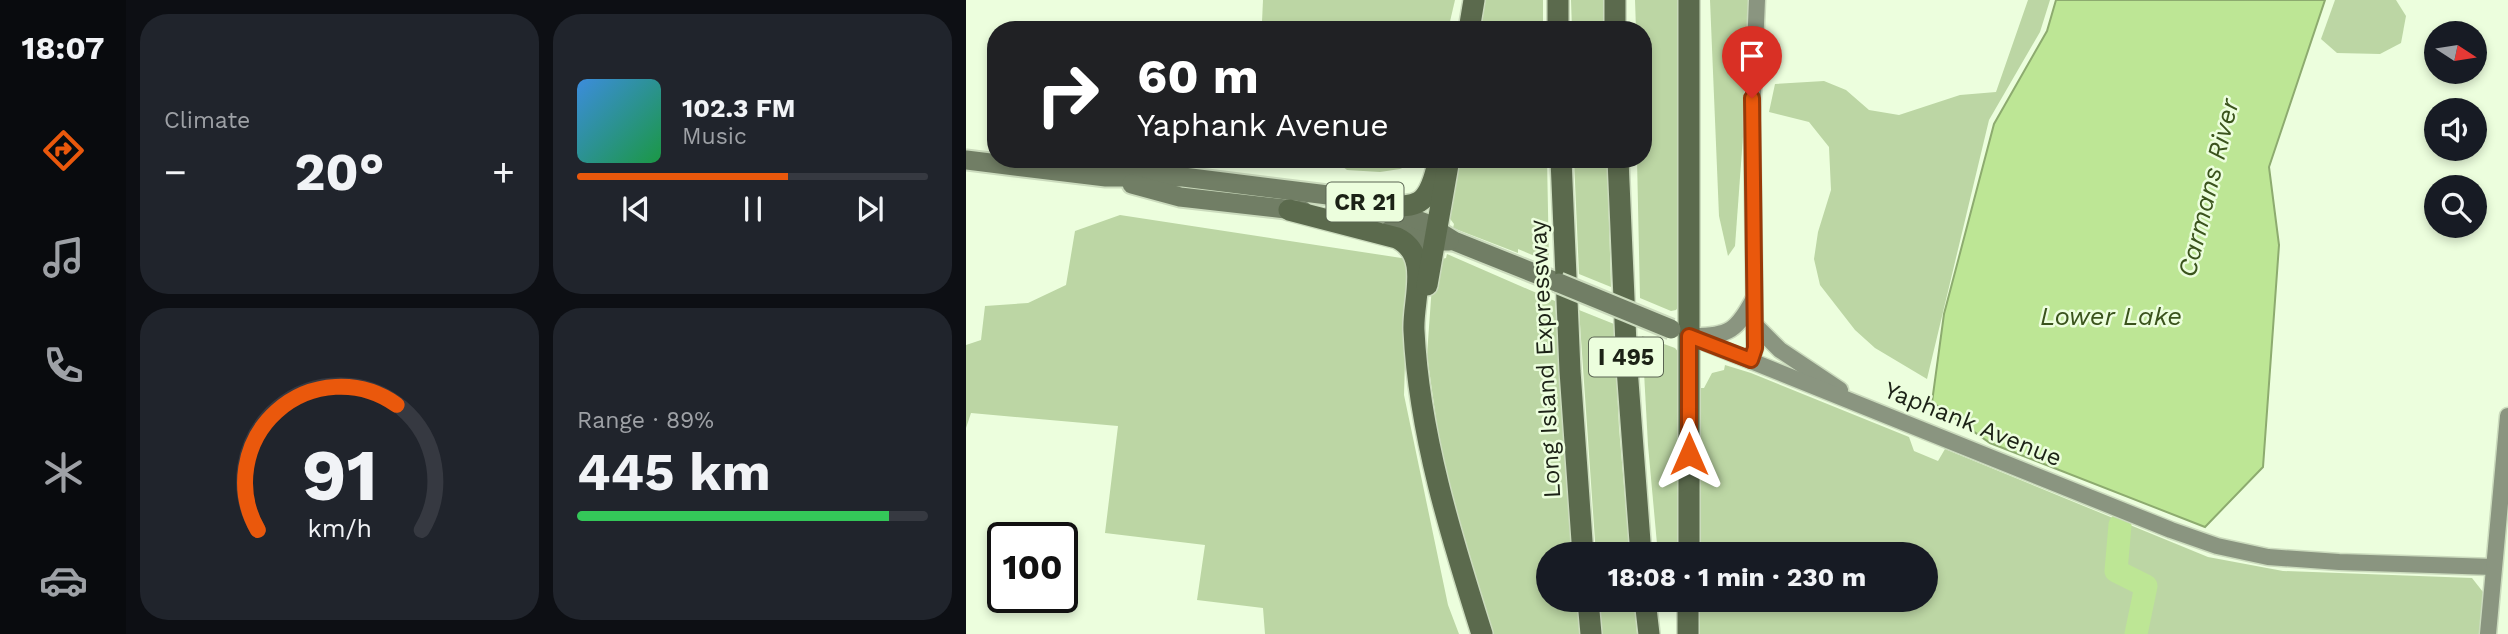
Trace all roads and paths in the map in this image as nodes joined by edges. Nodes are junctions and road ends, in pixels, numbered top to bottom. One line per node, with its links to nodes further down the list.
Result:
1 (1474, 0): 6 (highway)
2 (1558, 0): 7 (highway)
3 (1615, 0): 8 (highway)
4 (1689, 0): 22 (highway)
5 (1757, 0): 20 (main road)
6 (1470, 21)
7 (1558, 21)
8 (1615, 21)
9 (966, 160): 10 (main road, Yaphank Avenue / CR 21)
10 (987, 163)
11 (1032, 168): 16 (main road, Yaphank Avenue / CR 21)
12 (1437, 168): 17 (highway)
13 (1448, 168): 19 (highway)
14 (1561, 168): 27 (highway, Long Island Expressway / I 495)
15 (1618, 168): 28 (highway, I 495)
16 (1106, 177): 17 (main road, Yaphank Avenue / CR 21); 18 (main road, Yaphank Avenue / CR 21)
17 (1379, 206): 19 (main road, Yaphank Avenue / CR 21)
18 (1289, 210): 19 (main road, Yaphank Avenue / CR 21); 24 (highway)
19 (1442, 237): 22 (main road, Yaphank Avenue / CR 21, bridge); 24 (highway)
20 (1755, 294): 21 (main road); 22 (main road)
21 (1755, 325): 23 (main road); 25 (main road)
22 (1680, 333): 23 (main road, Yaphank Avenue / CR 21); 29 (highway)
23 (1751, 360): 25 (main road, Yaphank Avenue / CR 21)
24 (1419, 385): 34 (highway)
25 (1859, 404): 30 (main road, Yaphank Avenue / CR 21)
26 (2508, 416): 30 (main road)
27 (1582, 542)
28 (1640, 542)
29 (1688, 542)
30 (2493, 567): 38 (main road)
31 (1589, 612): 35 (highway)
32 (1646, 612): 36 (highway)
33 (1688, 612): 37 (highway)
34 (1482, 634)
35 (1591, 634)
36 (1649, 634)
37 (1688, 634)
38 (2488, 634)

